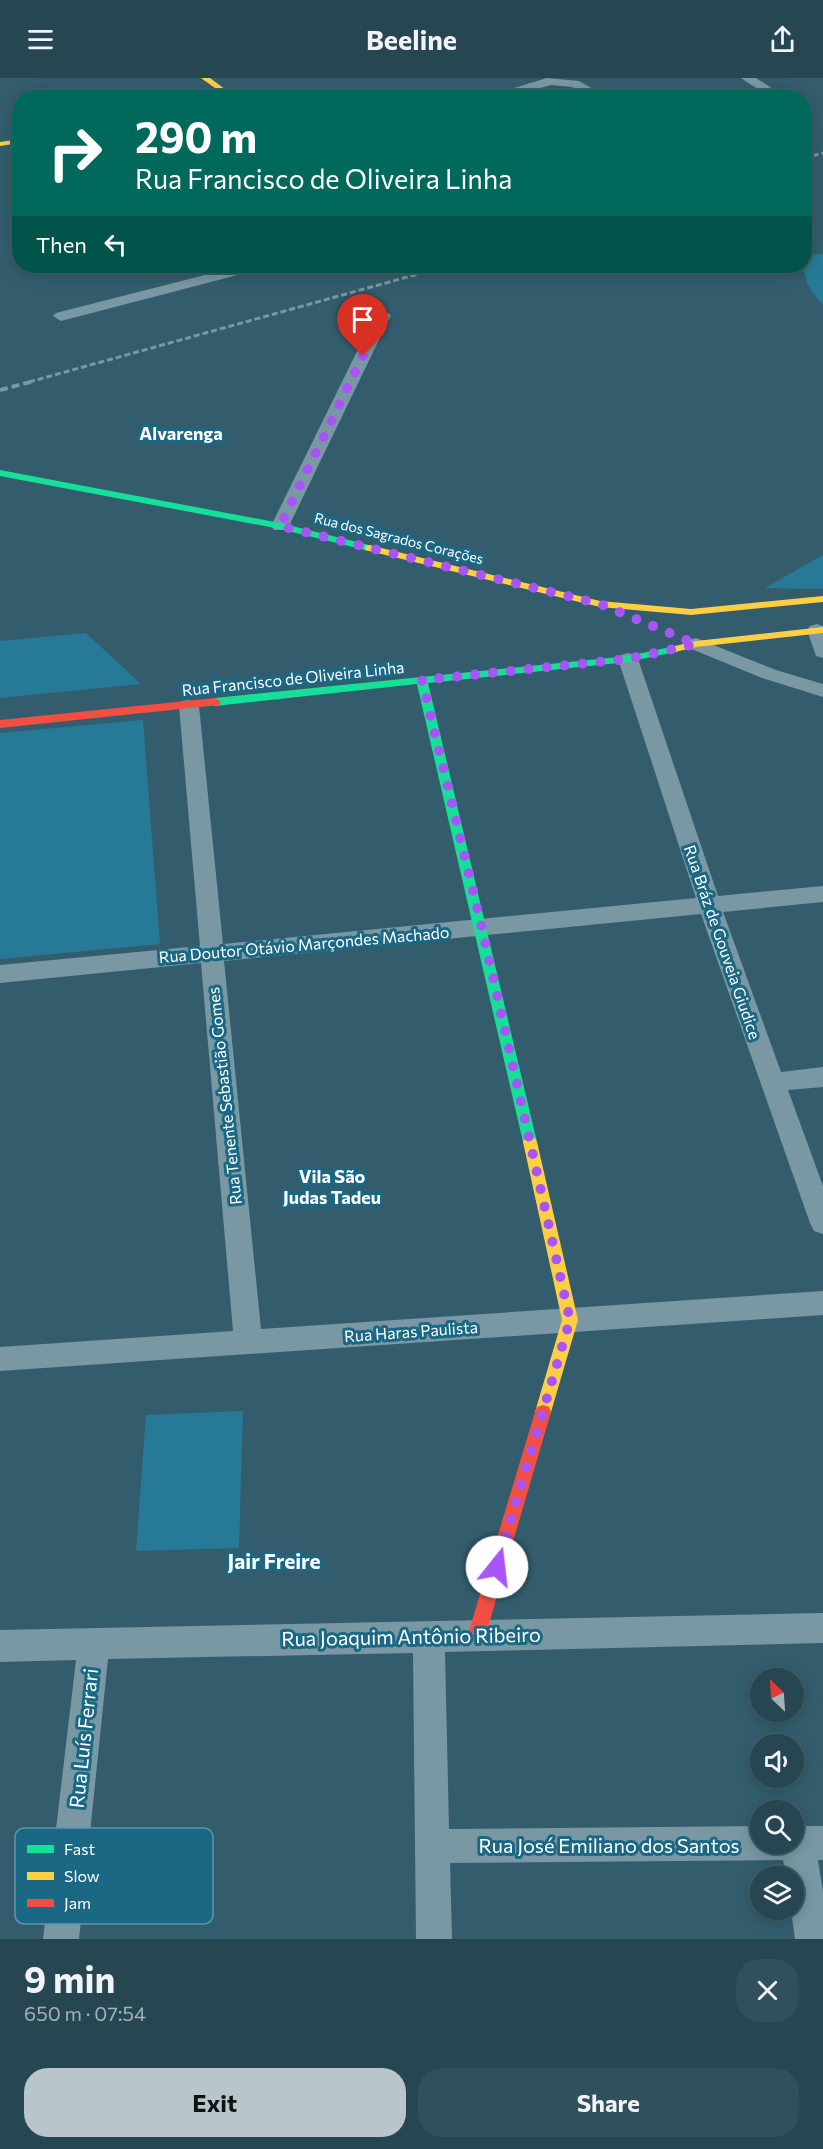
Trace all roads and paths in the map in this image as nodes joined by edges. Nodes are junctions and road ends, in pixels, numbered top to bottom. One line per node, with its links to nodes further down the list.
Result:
1 (205, 78): 3 (main road)
2 (747, 78): 6 (street)
3 (222, 90)
4 (514, 90): 5 (street)
5 (586, 90)
6 (768, 90)
7 (229, 273): 9 (street)
8 (383, 315): 11 (street)
9 (62, 316)
10 (6, 474): 11 (main road, Rua dos Sagrados Corações)
11 (280, 526): 14 (main road, Rua dos Sagrados Corações)
12 (823, 599): 13 (main road)
13 (795, 600): 14 (main road); 16 (main road)
14 (600, 604): 15 (main road)
15 (636, 620)
16 (820, 630): 18 (main road, Rua Francisco de Oliveira Linha); 19 (street)
17 (671, 634): 18 (main road)
18 (696, 644): 20 (main road, Rua Francisco de Oliveira Linha); 22 (street)
19 (823, 652)
20 (628, 659): 21 (main road, Rua Francisco de Oliveira Linha); 26 (street, Rua Bráz de Gouveia Giudice)
21 (422, 680): 23 (main road, Rua Francisco de Oliveira Linha); 27 (main road)
22 (823, 691)
23 (189, 706): 24 (main road, Rua Francisco de Oliveira Linha); 28 (street, Rua Tenente Sebastião Gomes)
24 (0, 724)
25 (823, 894): 26 (street, Rua Doutor Otávio Marçondes Machado)
26 (709, 904): 27 (street, Rua Doutor Otávio Marçondes Machado); 31 (street, Rua Bráz de Gouveia Giudice)
27 (482, 928): 28 (street, Rua Doutor Otávio Marçondes Machado); 34 (main road)
28 (210, 952): 29 (street, Rua Doutor Otávio Marçondes Machado); 35 (street, Rua Tenente Sebastião Gomes)
29 (0, 974)
30 (823, 1077): 31 (street)
31 (773, 1082): 32 (street, Rua Bráz de Gouveia Giudice)
32 (823, 1223)
33 (823, 1303): 34 (street, Rua Haras Paulista)
34 (570, 1320): 35 (street, Rua Haras Paulista); 38 (main road)
35 (248, 1342): 36 (street, Rua Haras Paulista)
36 (0, 1359)
37 (823, 1628): 38 (street, Rua Joaquim Antônio Ribeiro)
38 (477, 1634): 39 (street, Rua Joaquim Antônio Ribeiro)
39 (429, 1635): 40 (street, Rua Joaquim Antônio Ribeiro); 44 (street)
40 (94, 1644): 41 (street, Rua Joaquim Antônio Ribeiro); 42 (street, Rua Luís Ferrari)
41 (0, 1646)
42 (73, 1828)
43 (810, 1844): 44 (street, Rua José Emiliano dos Santos); 48 (street)
44 (431, 1846): 47 (street)
45 (63, 1924): 46 (street, Rua Luís Ferrari)
46 (61, 1939)
47 (434, 1939)
48 (813, 1939)

